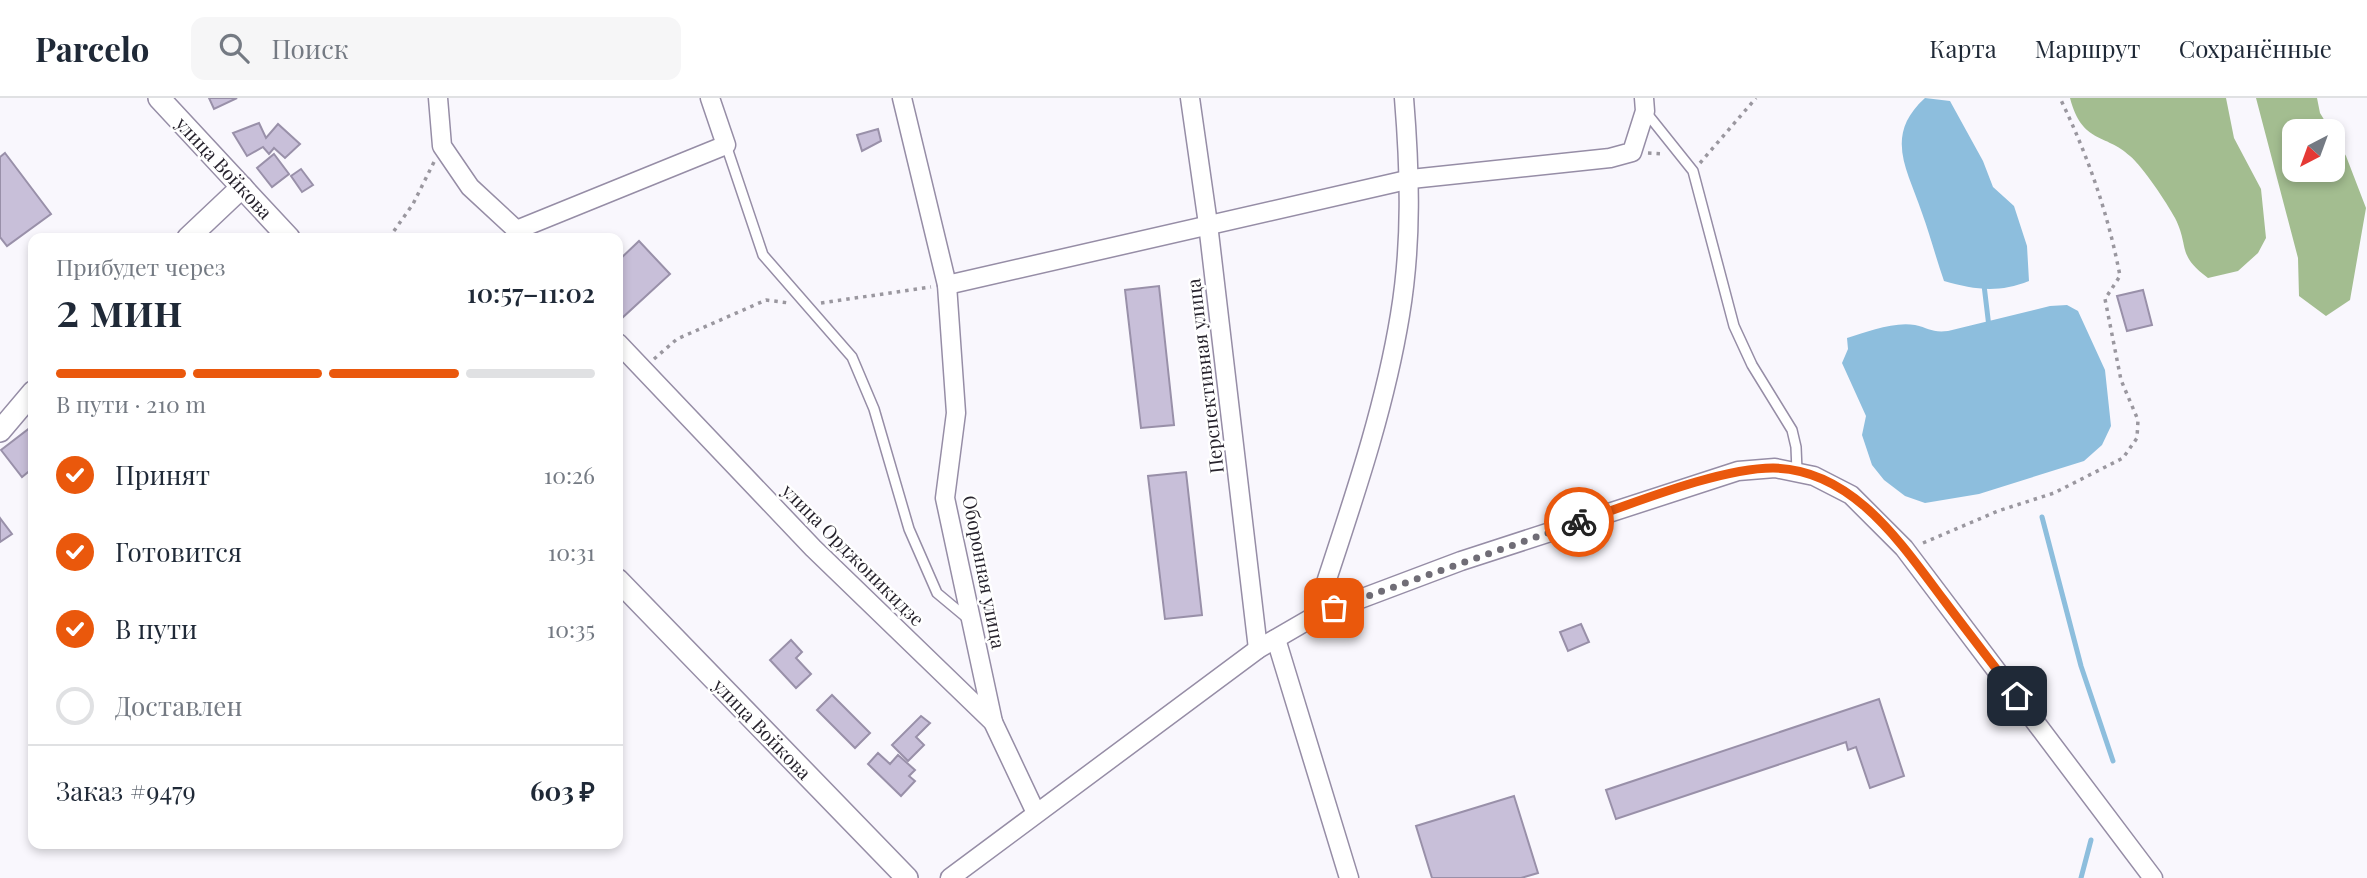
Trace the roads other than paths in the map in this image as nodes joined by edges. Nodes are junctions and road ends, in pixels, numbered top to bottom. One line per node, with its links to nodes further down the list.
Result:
1 (159, 98): 10 (street, улица Войкова)
2 (438, 98): 14 (street)
3 (710, 98): 8 (street)
4 (902, 98): 16 (street, Оборонная улица)
5 (1190, 98): 11 (street, Перспективная улица)
6 (1404, 98): 9 (street)
7 (1645, 104): 9 (street); 20 (lane)
8 (726, 145): 15 (street); 23 (lane)
9 (1411, 179): 11 (street); 22 (street)
10 (242, 187): 12 (street); 13 (street, улица Войкова)
11 (1208, 223): 16 (street); 25 (street, Перспективная улица)
12 (193, 233)
13 (284, 233)
14 (521, 233)
15 (524, 233)
16 (947, 285): 23 (street, Оборонная улица)
17 (623, 348): 26 (street, улица Орджоникидзе)
18 (28, 398): 19 (street)
19 (0, 431)
20 (1797, 471): 22 (street); 31 (street)
21 (623, 585): 28 (street, улица Войкова)
22 (1314, 617): 24 (street)
23 (972, 621): 26 (street, Оборонная улица)
24 (1276, 639): 25 (street); 30 (street)
25 (1258, 649): 27 (street)
26 (993, 722): 27 (street, улица Орджоникидзе)
27 (1036, 813): 29 (street)
28 (907, 878)
29 (950, 878)
30 (1349, 878)
31 (2153, 878)

